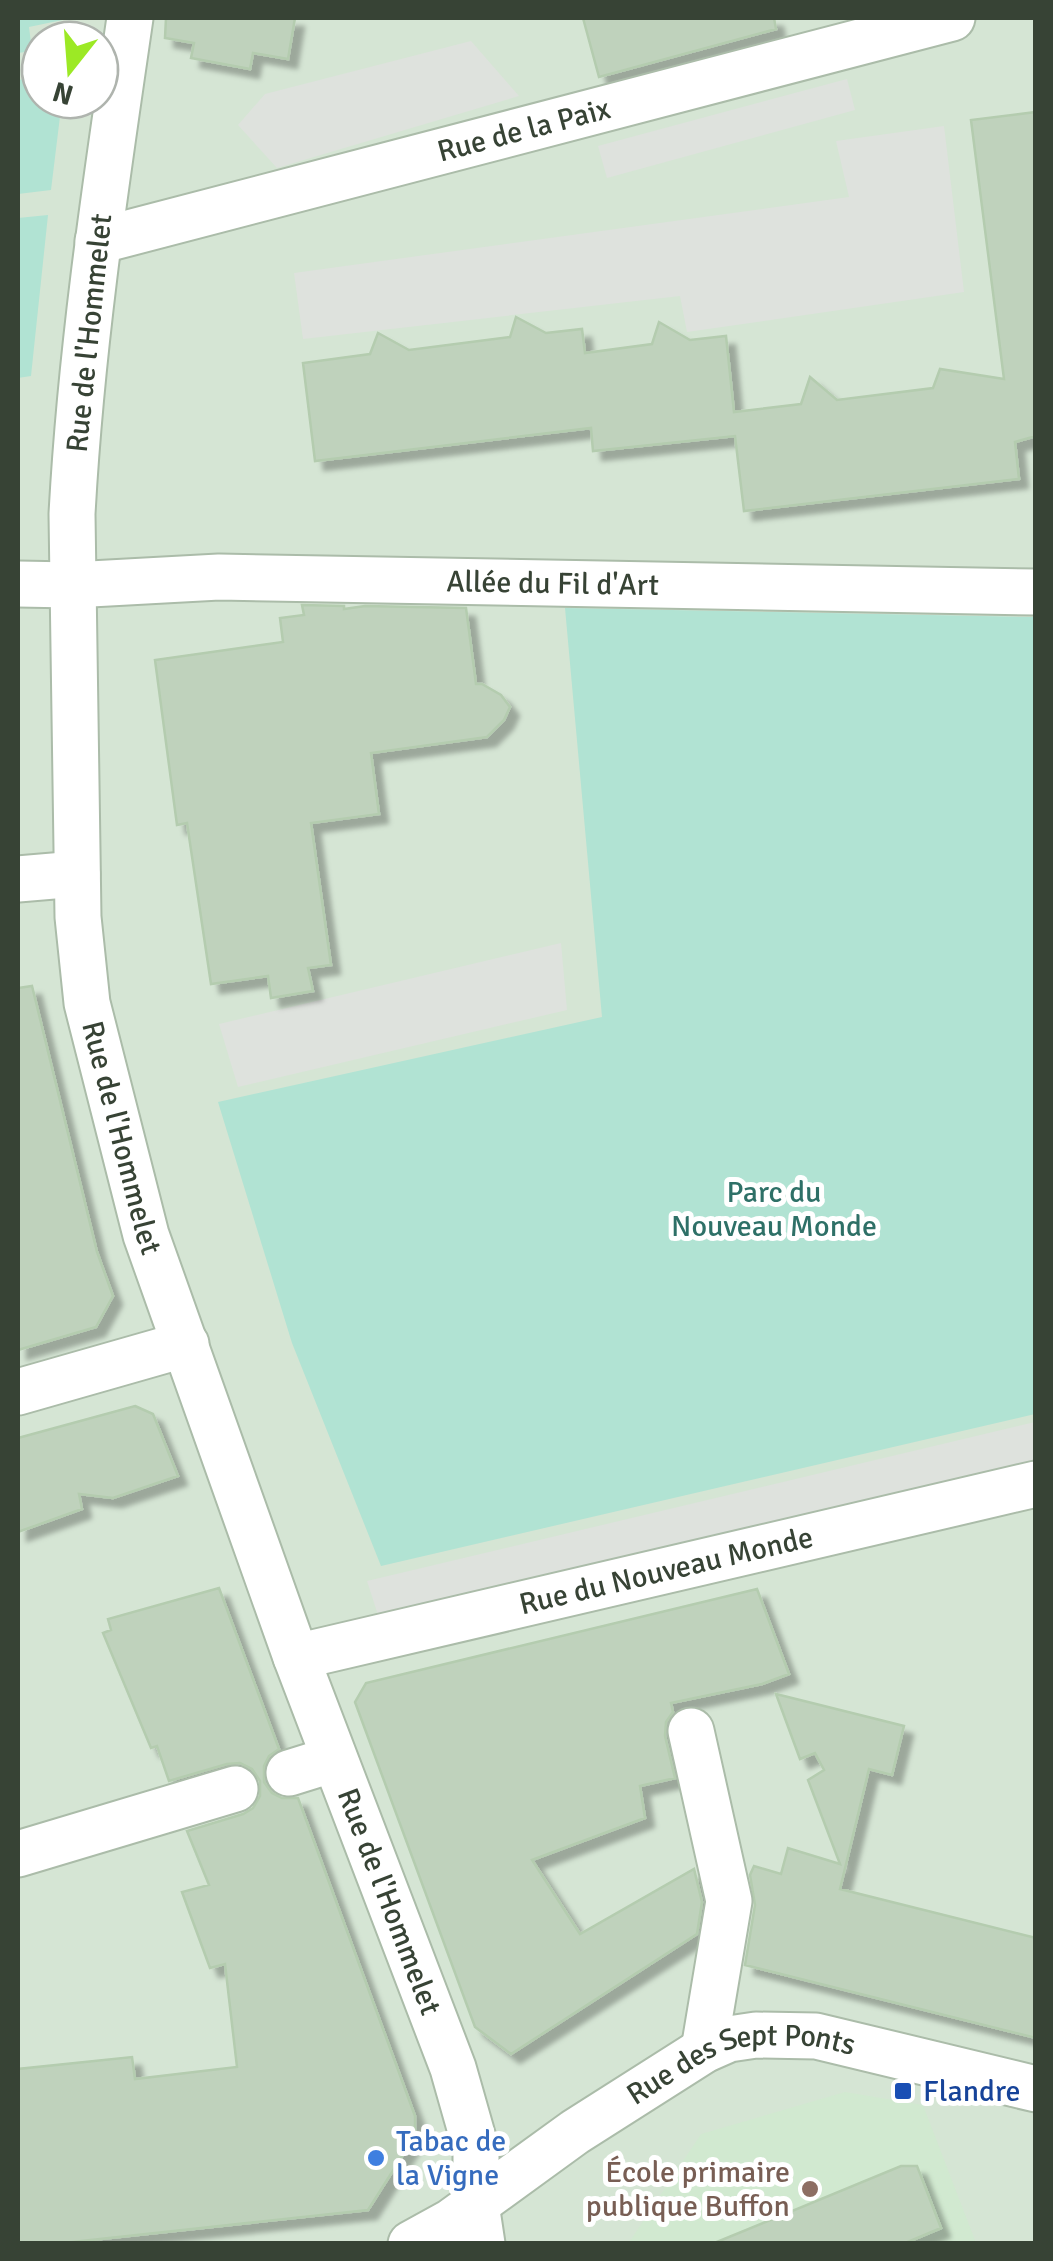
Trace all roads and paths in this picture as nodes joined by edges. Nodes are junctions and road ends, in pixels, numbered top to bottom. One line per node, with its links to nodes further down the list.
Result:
1 (130, 18): 3 (street, Rue de l'Hommelet)
2 (952, 18): 3 (street, Rue de la Paix)
3 (98, 242): 5 (street, Rue de l'Hommelet)
4 (18, 584): 5 (street, Allée du Fil d'Art)
5 (72, 585): 6 (street, Allée du Fil d'Art); 7 (street, Rue de l'Hommelet)
6 (1036, 592)
7 (77, 874): 8 (street); 9 (street, Rue de l'Hommelet)
8 (18, 879)
9 (186, 1344): 10 (street); 12 (street, Rue de l'Hommelet)
10 (18, 1392)
11 (1036, 1484): 12 (street, Rue du Nouveau Monde)
12 (296, 1657): 14 (street, Rue de l'Hommelet)
13 (691, 1731): 18 (street)
14 (334, 1759): 15 (street); 20 (street, Rue de l'Hommelet)
15 (289, 1773)
16 (235, 1789): 17 (street)
17 (18, 1854)
18 (704, 2050): 19 (street, Rue des Sept Ponts); 20 (street, Rue des Sept Ponts)
19 (1036, 2089)
20 (479, 2224): 21 (street, Rue des Sept Ponts)
21 (412, 2244)

